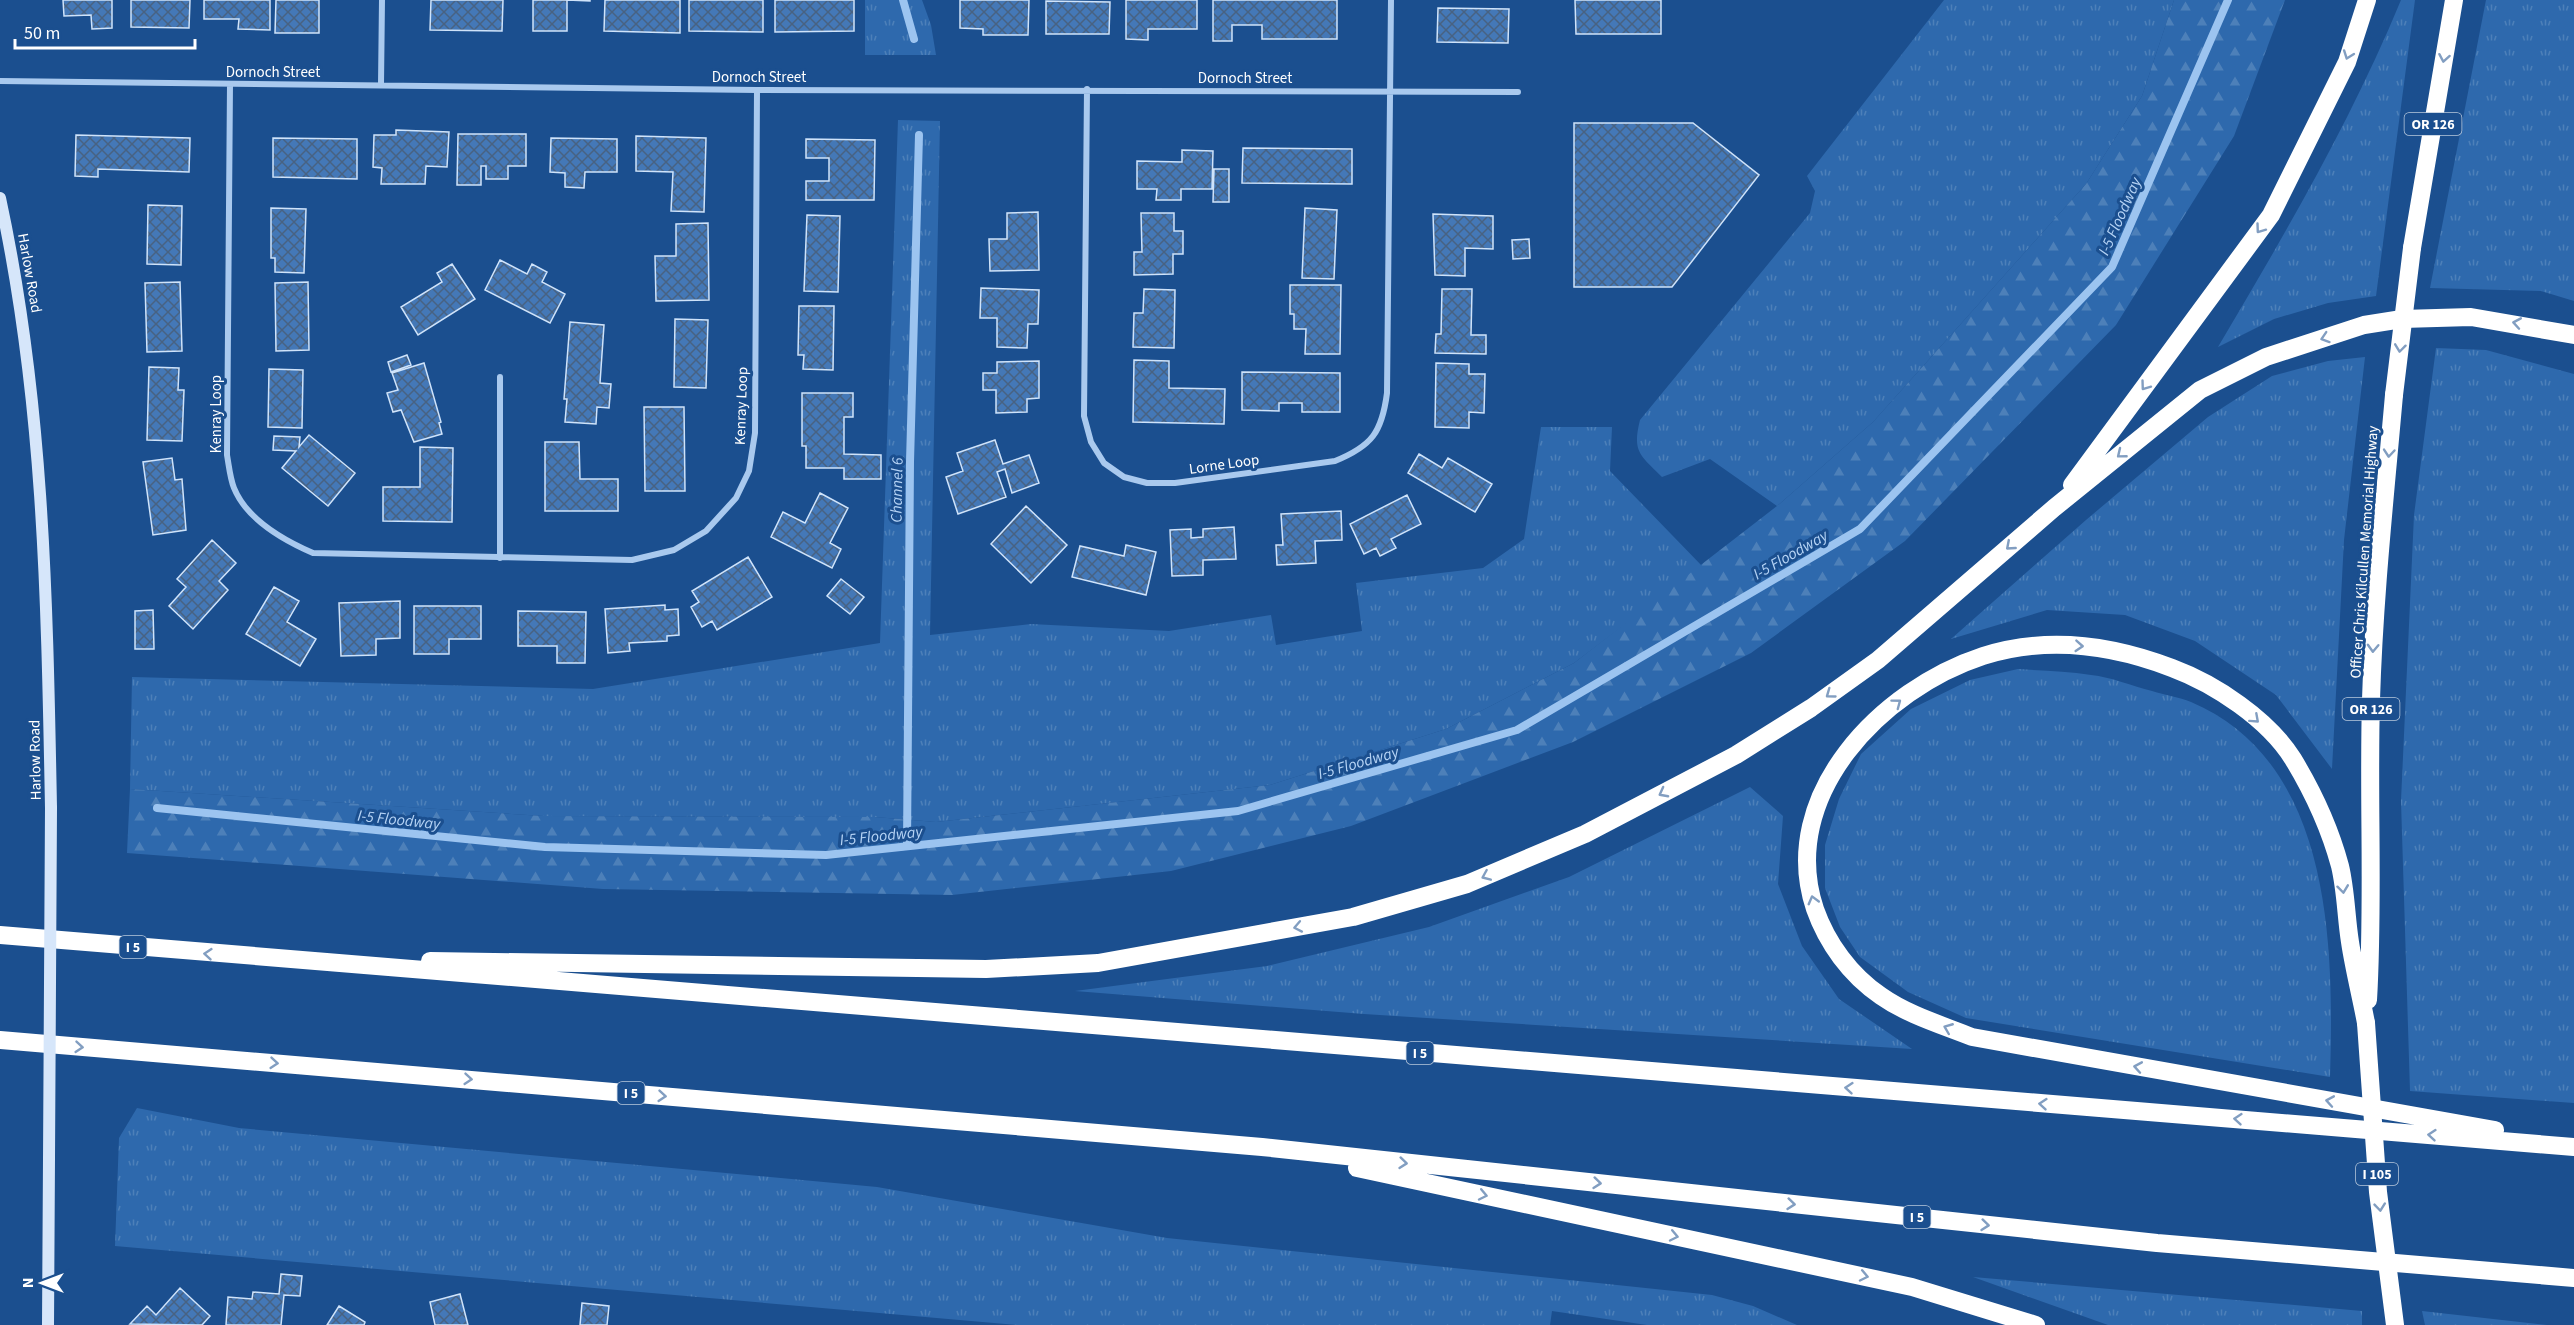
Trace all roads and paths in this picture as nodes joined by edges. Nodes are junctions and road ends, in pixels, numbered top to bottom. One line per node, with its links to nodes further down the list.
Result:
1 (382, 0): 7 (street)
2 (1390, 0): 10 (street, Lorne Loop)
3 (2367, 0): 15 (highway, one-way to 15)
4 (2454, 0): 19 (highway, Officer Chris Kilcullen Memorial Highway / OR 126, one-way to 19, bridge)
5 (0, 81): 6 (street, Dornoch Street)
6 (230, 84): 7 (street, Dornoch Street); 16 (street, Kenray Loop)
7 (381, 84): 9 (street, Dornoch Street)
8 (1087, 89): 9 (street, Dornoch Street); 10 (street, Dornoch Street); 10 (street, Lorne Loop)
9 (757, 90): 16 (street, Kenray Loop)
10 (1391, 91): 11 (street, Dornoch Street)
11 (1518, 92)
12 (0, 198): 24 (main road, Harlow Road, bridge)
13 (2574, 335): 15 (highway, one-way to 15)
14 (500, 377): 16 (street)
15 (2055, 508): 18 (highway, one-way to 18)
16 (500, 558)
17 (0, 936): 18 (highway, I 5, one-way to 17)
18 (267, 959): 21 (highway, I 5, one-way to 18)
19 (2366, 1023): 21 (highway, one-way to 19); 26 (highway, Officer Chris Kilcullen Memorial Highway / I 105, one-way to 26, bridge)
20 (0, 1040): 22 (highway, I 5, one-way to 22)
21 (2574, 1145)
22 (1262, 1147): 23 (highway, I 5, one-way to 23); 25 (highway, one-way to 25)
23 (2574, 1278)
24 (48, 1325)
25 (2036, 1325)
26 (2395, 1325)

